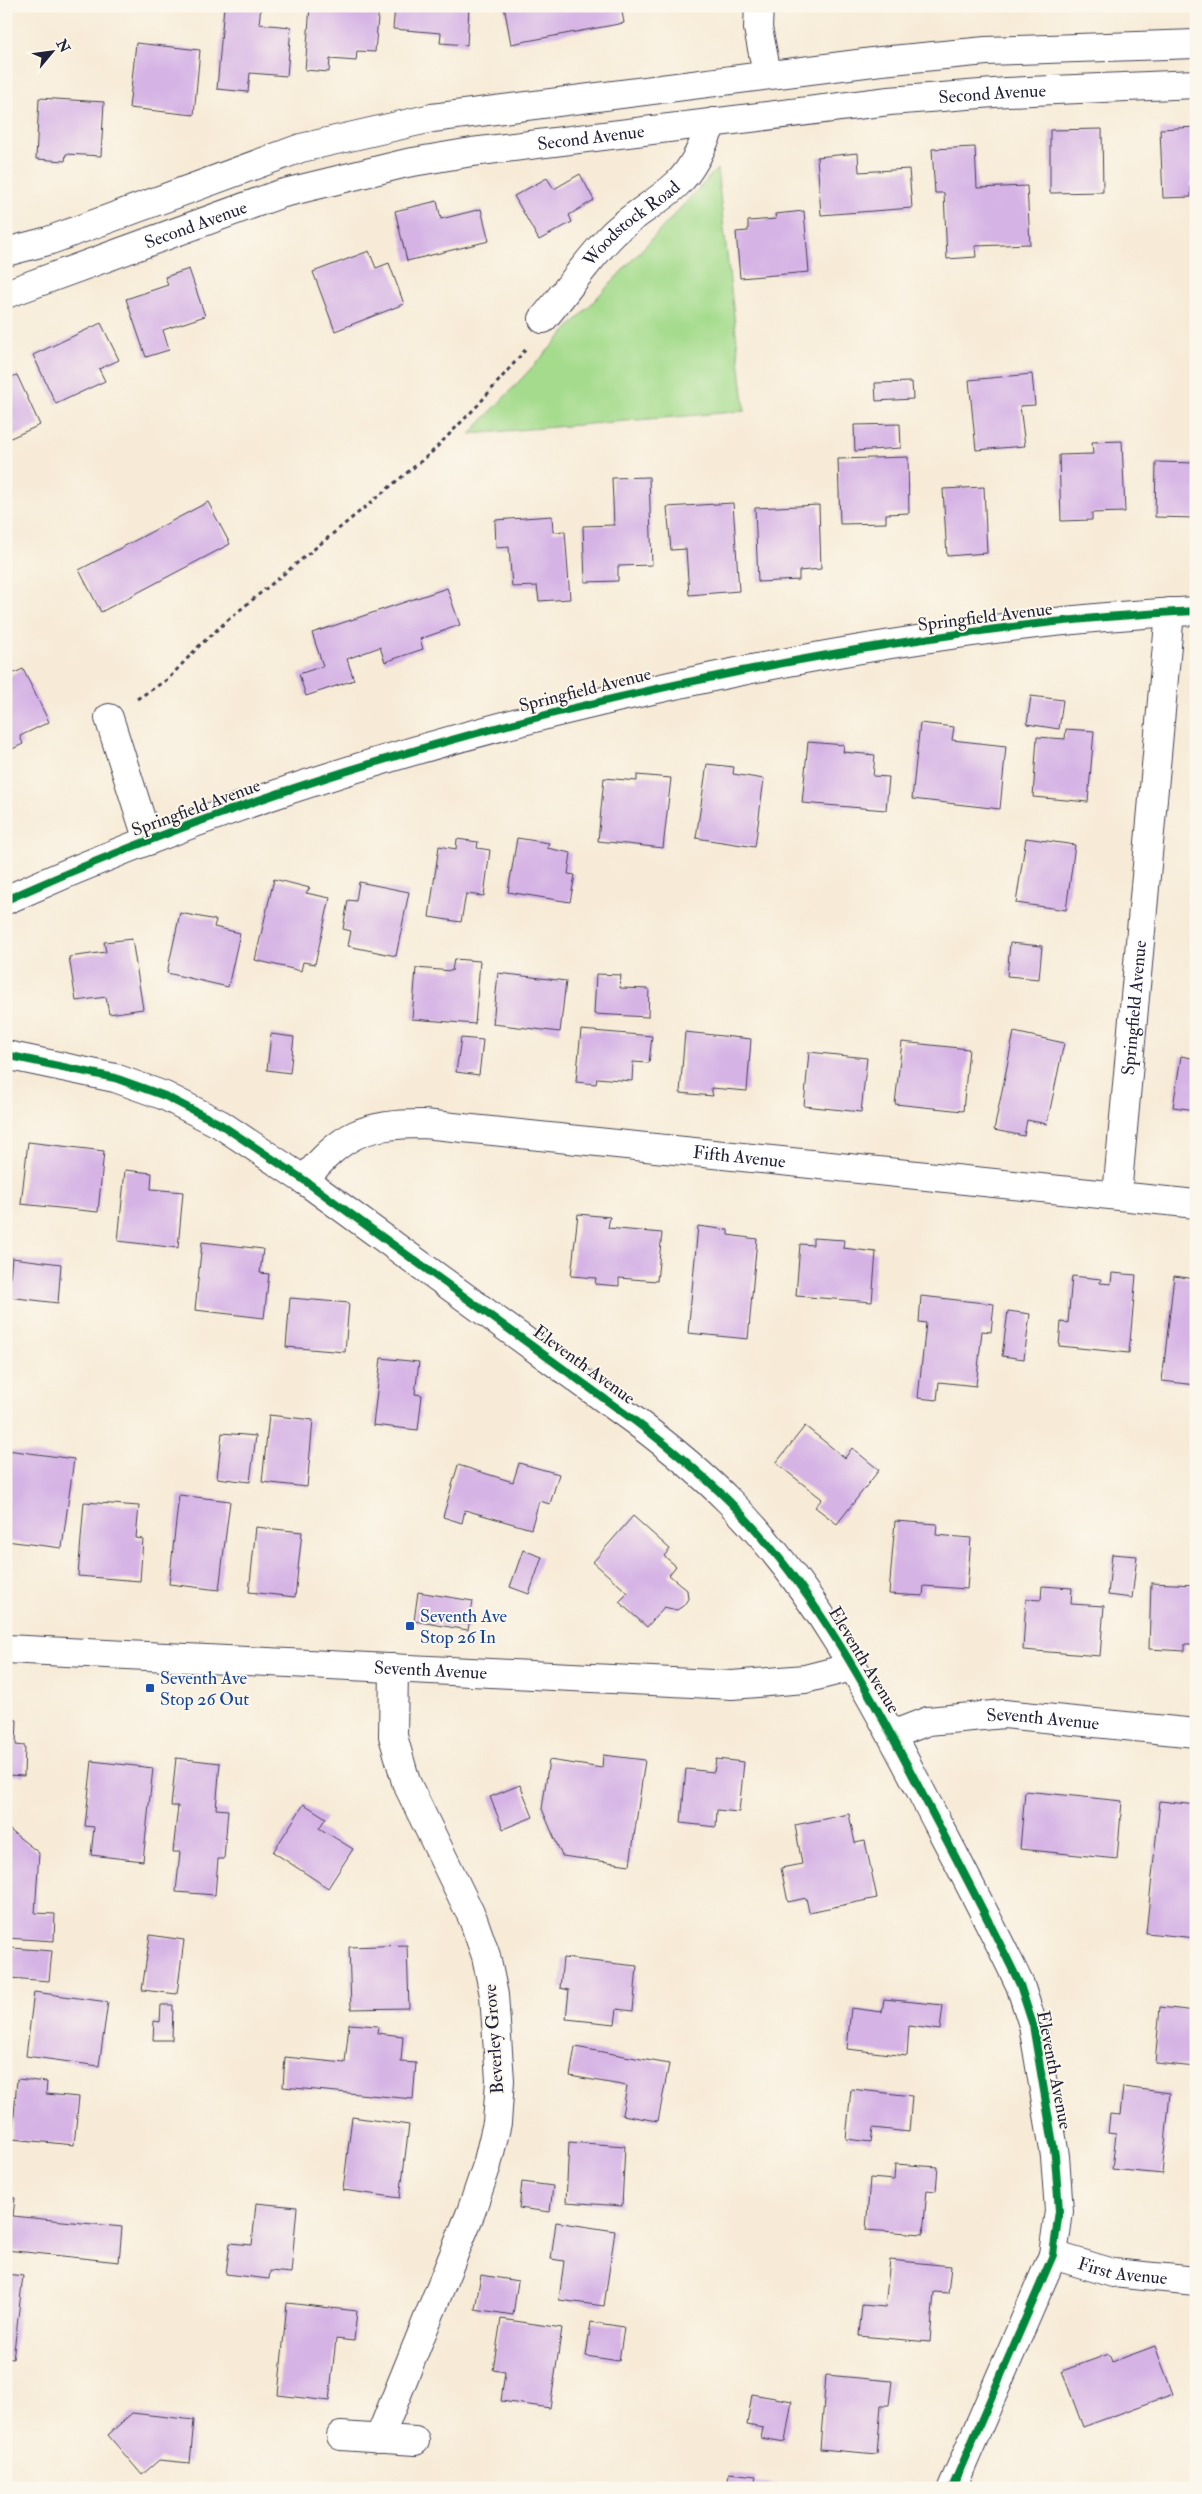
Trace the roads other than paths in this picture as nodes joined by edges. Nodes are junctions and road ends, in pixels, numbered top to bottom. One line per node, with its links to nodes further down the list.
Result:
1 (759, 6): 3 (street)
2 (1196, 44): 3 (street, Second Avenue)
3 (767, 74): 6 (street, Second Avenue)
4 (1196, 84): 5 (street, Second Avenue)
5 (713, 122): 7 (street, Second Avenue); 8 (street, Woodstock Road)
6 (6, 252)
7 (6, 294)
8 (544, 319)
9 (1183, 612): 11 (street, Springfield Avenue); 15 (street, Springfield Avenue)
10 (109, 718): 11 (street)
11 (148, 841): 12 (street, Springfield Avenue)
12 (6, 900)
13 (6, 1055): 14 (street, Eleventh Avenue)
14 (304, 1180): 15 (street, Fifth Avenue); 18 (street, Eleventh Avenue)
15 (1117, 1195): 16 (street, Fifth Avenue)
16 (1196, 1204)
17 (6, 1649): 19 (street, Seventh Avenue)
18 (852, 1667): 19 (street, Seventh Avenue); 21 (street, Eleventh Avenue)
19 (394, 1668): 25 (street, Beverley Grove)
20 (1196, 1733): 21 (street, Seventh Avenue)
21 (892, 1735): 22 (street, Eleventh Avenue)
22 (1054, 2255): 23 (street, First Avenue); 27 (street, Eleventh Avenue)
23 (1196, 2281)
24 (341, 2436): 25 (street)
25 (379, 2439): 26 (street)
26 (415, 2441)
27 (952, 2488)

